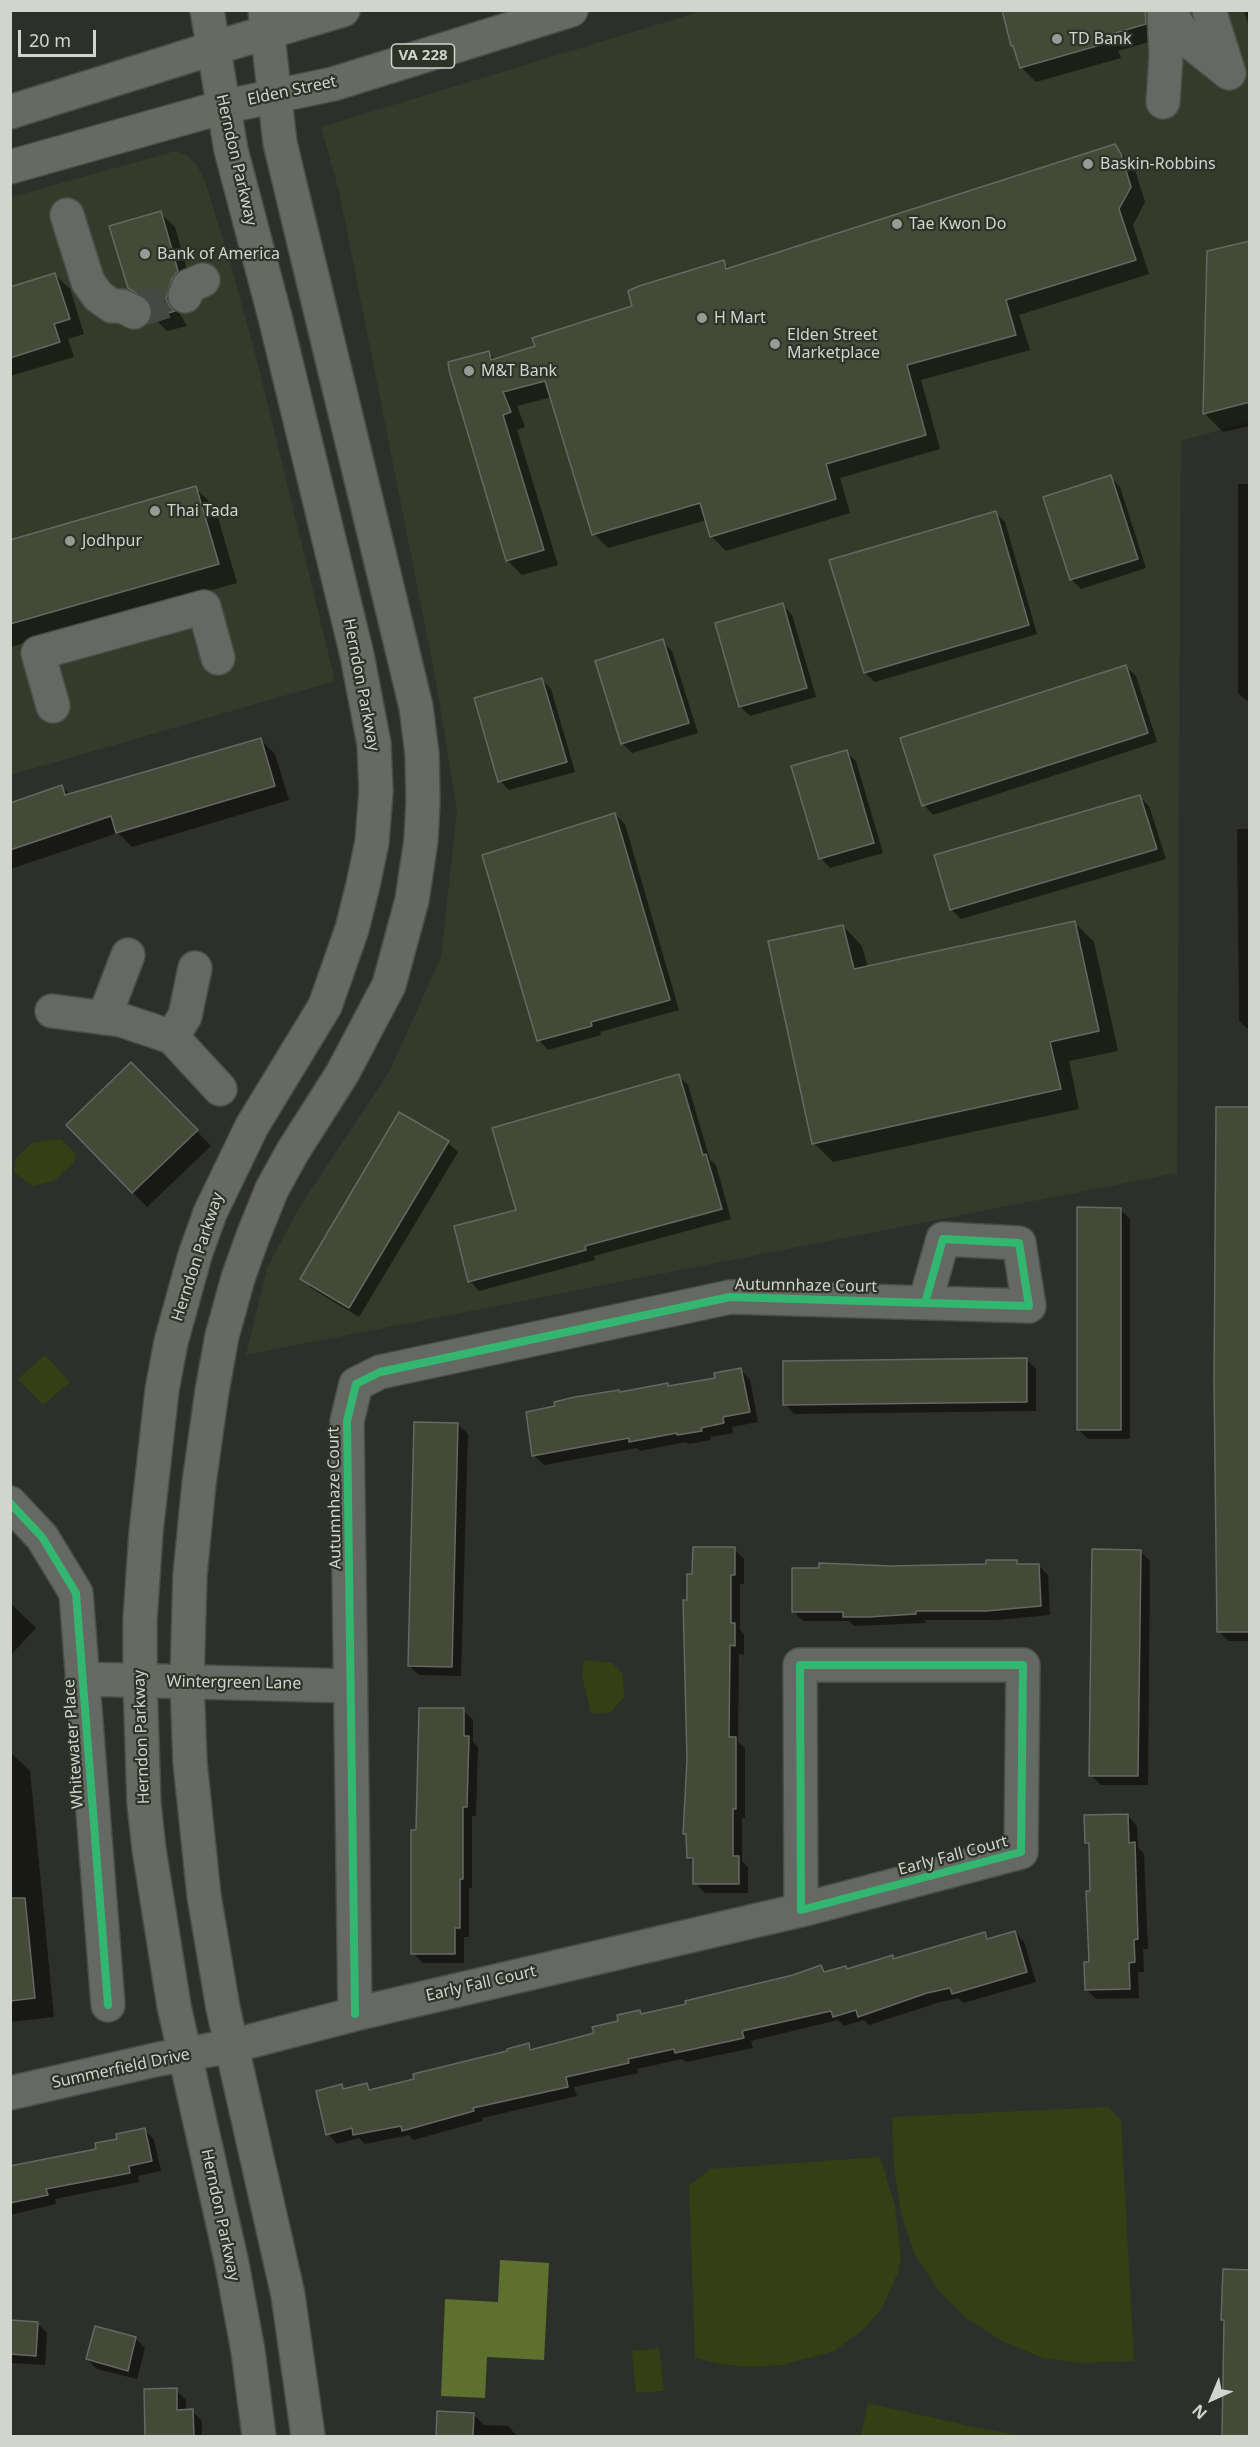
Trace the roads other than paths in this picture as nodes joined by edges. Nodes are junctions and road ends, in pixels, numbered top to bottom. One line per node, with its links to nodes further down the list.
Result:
1 (207, 10): 7 (main road, Herndon Parkway)
2 (344, 10): 6 (main road)
3 (571, 10): 8 (main road, Elden Street / VA 228)
4 (1166, 10): 5 (street); 9 (street)
5 (1209, 10)
6 (266, 21): 7 (main road); 8 (main road)
7 (214, 48): 10 (main road, Herndon Parkway); 11 (main road)
8 (274, 95): 10 (main road, Elden Street); 27 (main road)
9 (1163, 102)
10 (223, 107): 12 (main road, Elden Street); 26 (main road, Herndon Parkway)
11 (10, 112)
12 (10, 166)
13 (67, 215): 14 (street)
14 (129, 304)
15 (218, 658): 16 (street)
16 (53, 706)
17 (128, 956): 20 (street)
18 (195, 968): 21 (street)
19 (52, 1011): 20 (street)
20 (104, 1018): 21 (street)
21 (172, 1037): 22 (street)
22 (220, 1089)
23 (926, 1303): 28 (street, Autumnhaze Court)
24 (10, 1503): 25 (street, Whitewater Place)
25 (82, 1679): 26 (street, Wintergreen Lane); 30 (street, Whitewater Place)
26 (140, 1681): 27 (street, Wintergreen Lane); 33 (main road, Herndon Parkway)
27 (187, 1682): 28 (street, Wintergreen Lane); 32 (main road)
28 (350, 1686): 31 (street, Autumnhaze Court)
29 (801, 1910): 29 (street, Early Fall Court); 31 (street, Early Fall Court)
30 (108, 2005)
31 (355, 2014): 32 (street, Early Fall Court)
32 (232, 2046): 33 (street, Summerfield Drive); 36 (main road)
33 (184, 2055): 34 (street, Summerfield Drive); 35 (main road, Herndon Parkway)
34 (10, 2093)
35 (260, 2436)
36 (308, 2436)

